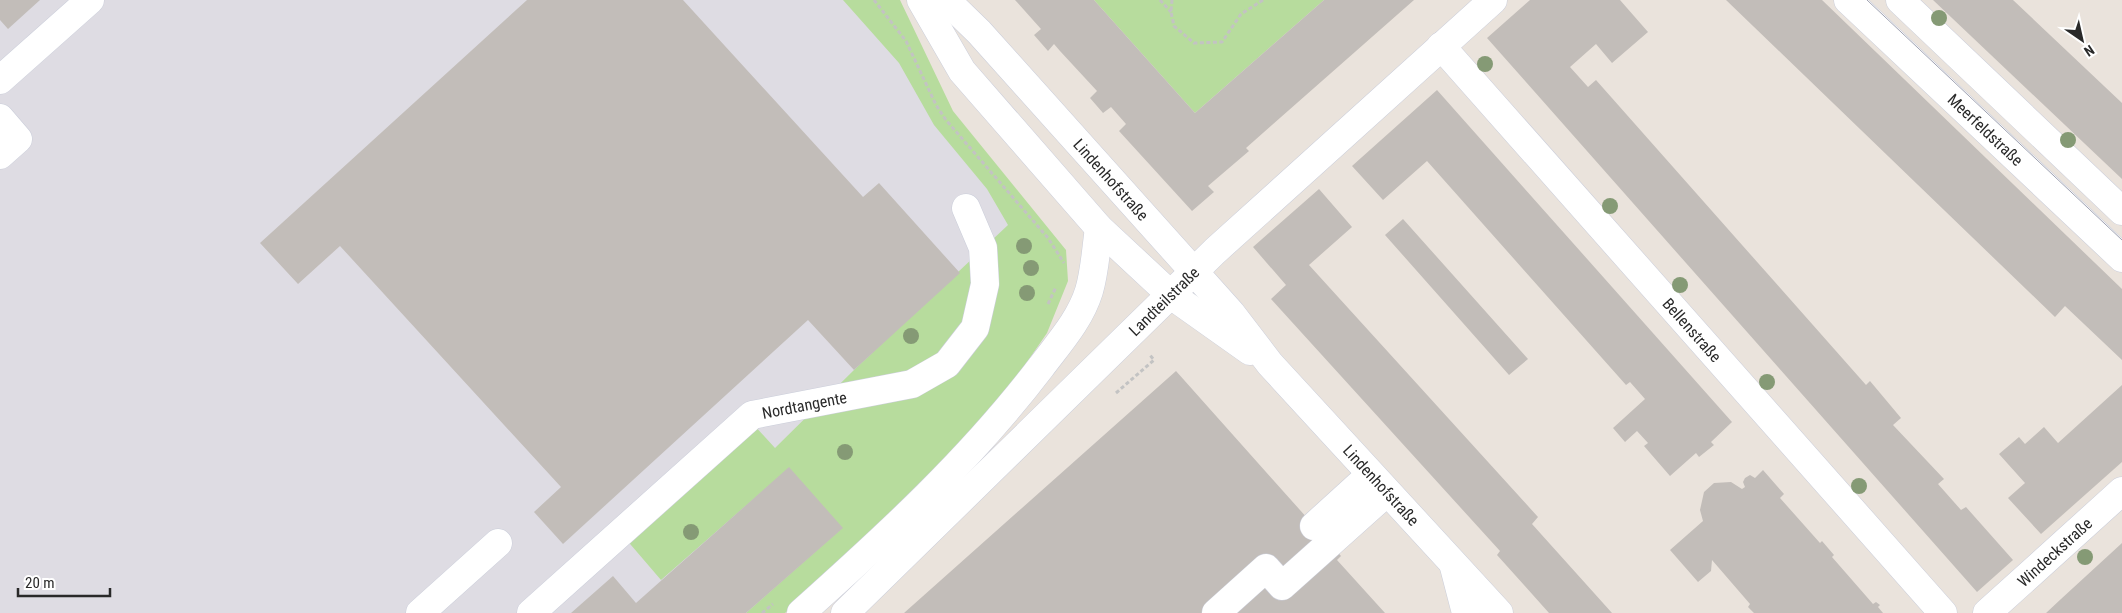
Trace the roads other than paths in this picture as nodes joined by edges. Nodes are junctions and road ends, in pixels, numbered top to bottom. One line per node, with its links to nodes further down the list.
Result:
1 (90, 0): 8 (street)
2 (921, 0): 13 (street)
3 (946, 0): 15 (street, Lindenhofstraße)
4 (1493, 0): 7 (street, Landteilstraße)
5 (1848, 0): 14 (street, Meerfeldstraße)
6 (1900, 0): 12 (street)
7 (1441, 46): 15 (street, Landteilstraße); 30 (street, Bellenstraße)
8 (0, 80)
9 (0, 118): 10 (street)
10 (0, 155)
11 (966, 208): 24 (street, Nordtangente)
12 (2122, 211)
13 (1099, 228): 16 (street, Lindenhofstraße); 25 (street)
14 (2122, 258)
15 (1194, 272): 16 (street, Landteilstraße); 17 (street, Lindenhofstraße)
16 (1171, 295): 17 (street, Lindenhofstraße); 26 (street, Landteilstraße)
17 (1270, 364): 18 (street, Lindenhofstraße)
18 (1378, 484): 20 (street); 22 (street, Lindenhofstraße); 27 (street)
19 (2122, 491): 31 (street, Windeckstraße)
20 (1314, 526)
21 (498, 543): 23 (street)
22 (1453, 563): 28 (street, Lindenhofstraße); 29 (street, Lindenhofstraße)
23 (420, 613)
24 (530, 613)
25 (801, 613)
26 (845, 613)
27 (1216, 613)
28 (1466, 613)
29 (1499, 613)
30 (1943, 613)
31 (1987, 613)

